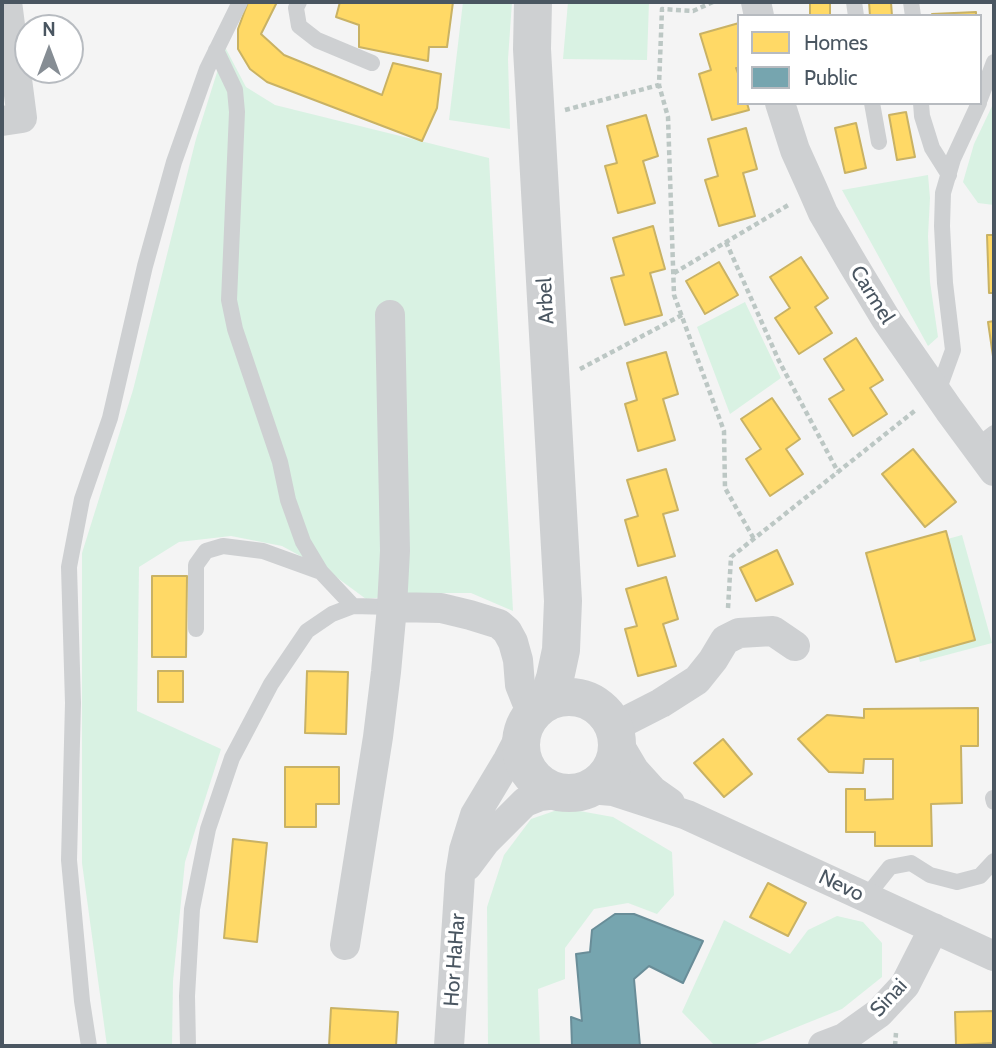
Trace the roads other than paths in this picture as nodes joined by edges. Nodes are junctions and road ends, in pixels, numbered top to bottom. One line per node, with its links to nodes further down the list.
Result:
1 (7, 2): 13 (street)
2 (240, 2): 5 (lane)
3 (299, 2): 7 (lane)
4 (533, 2): 21 (street, Arbel)
5 (216, 50): 20 (lane); 36 (lane)
6 (994, 62): 8 (lane)
7 (372, 63)
8 (982, 93)
9 (781, 105): 17 (street, Carmel)
10 (872, 105): 14 (lane)
11 (921, 105): 15 (lane)
12 (977, 105): 15 (lane)
13 (2, 121)
14 (878, 142)
15 (949, 175): 17 (lane)
16 (390, 315): 23 (street)
17 (937, 394): 18 (street, Carmel)
18 (985, 440): 19 (street, Carmel)
19 (994, 471)
20 (321, 572): 22 (lane); 24 (lane)
21 (563, 601): 26 (street, Arbel); 27 (street, Arbel)
22 (353, 606): 23 (lane); 37 (lane)
23 (392, 607): 26 (street); 34 (street)
24 (196, 629)
25 (795, 646): 27 (street)
26 (535, 715): 27 (street); 28 (street); 31 (street, Hor HaHar)
27 (607, 724): 28 (street); 29 (street, Nevo)
28 (576, 791): 29 (street, Nevo); 31 (street)
29 (687, 815): 32 (street, Nevo)
30 (994, 861): 32 (lane)
31 (460, 874): 38 (street, Hor HaHar)
32 (866, 897): 33 (street, Nevo)
33 (934, 928): 35 (street, Nevo); 39 (street, Sinai)
34 (345, 945)
35 (994, 956)
36 (89, 1046)
37 (188, 1046)
38 (449, 1046)
39 (823, 1046)

